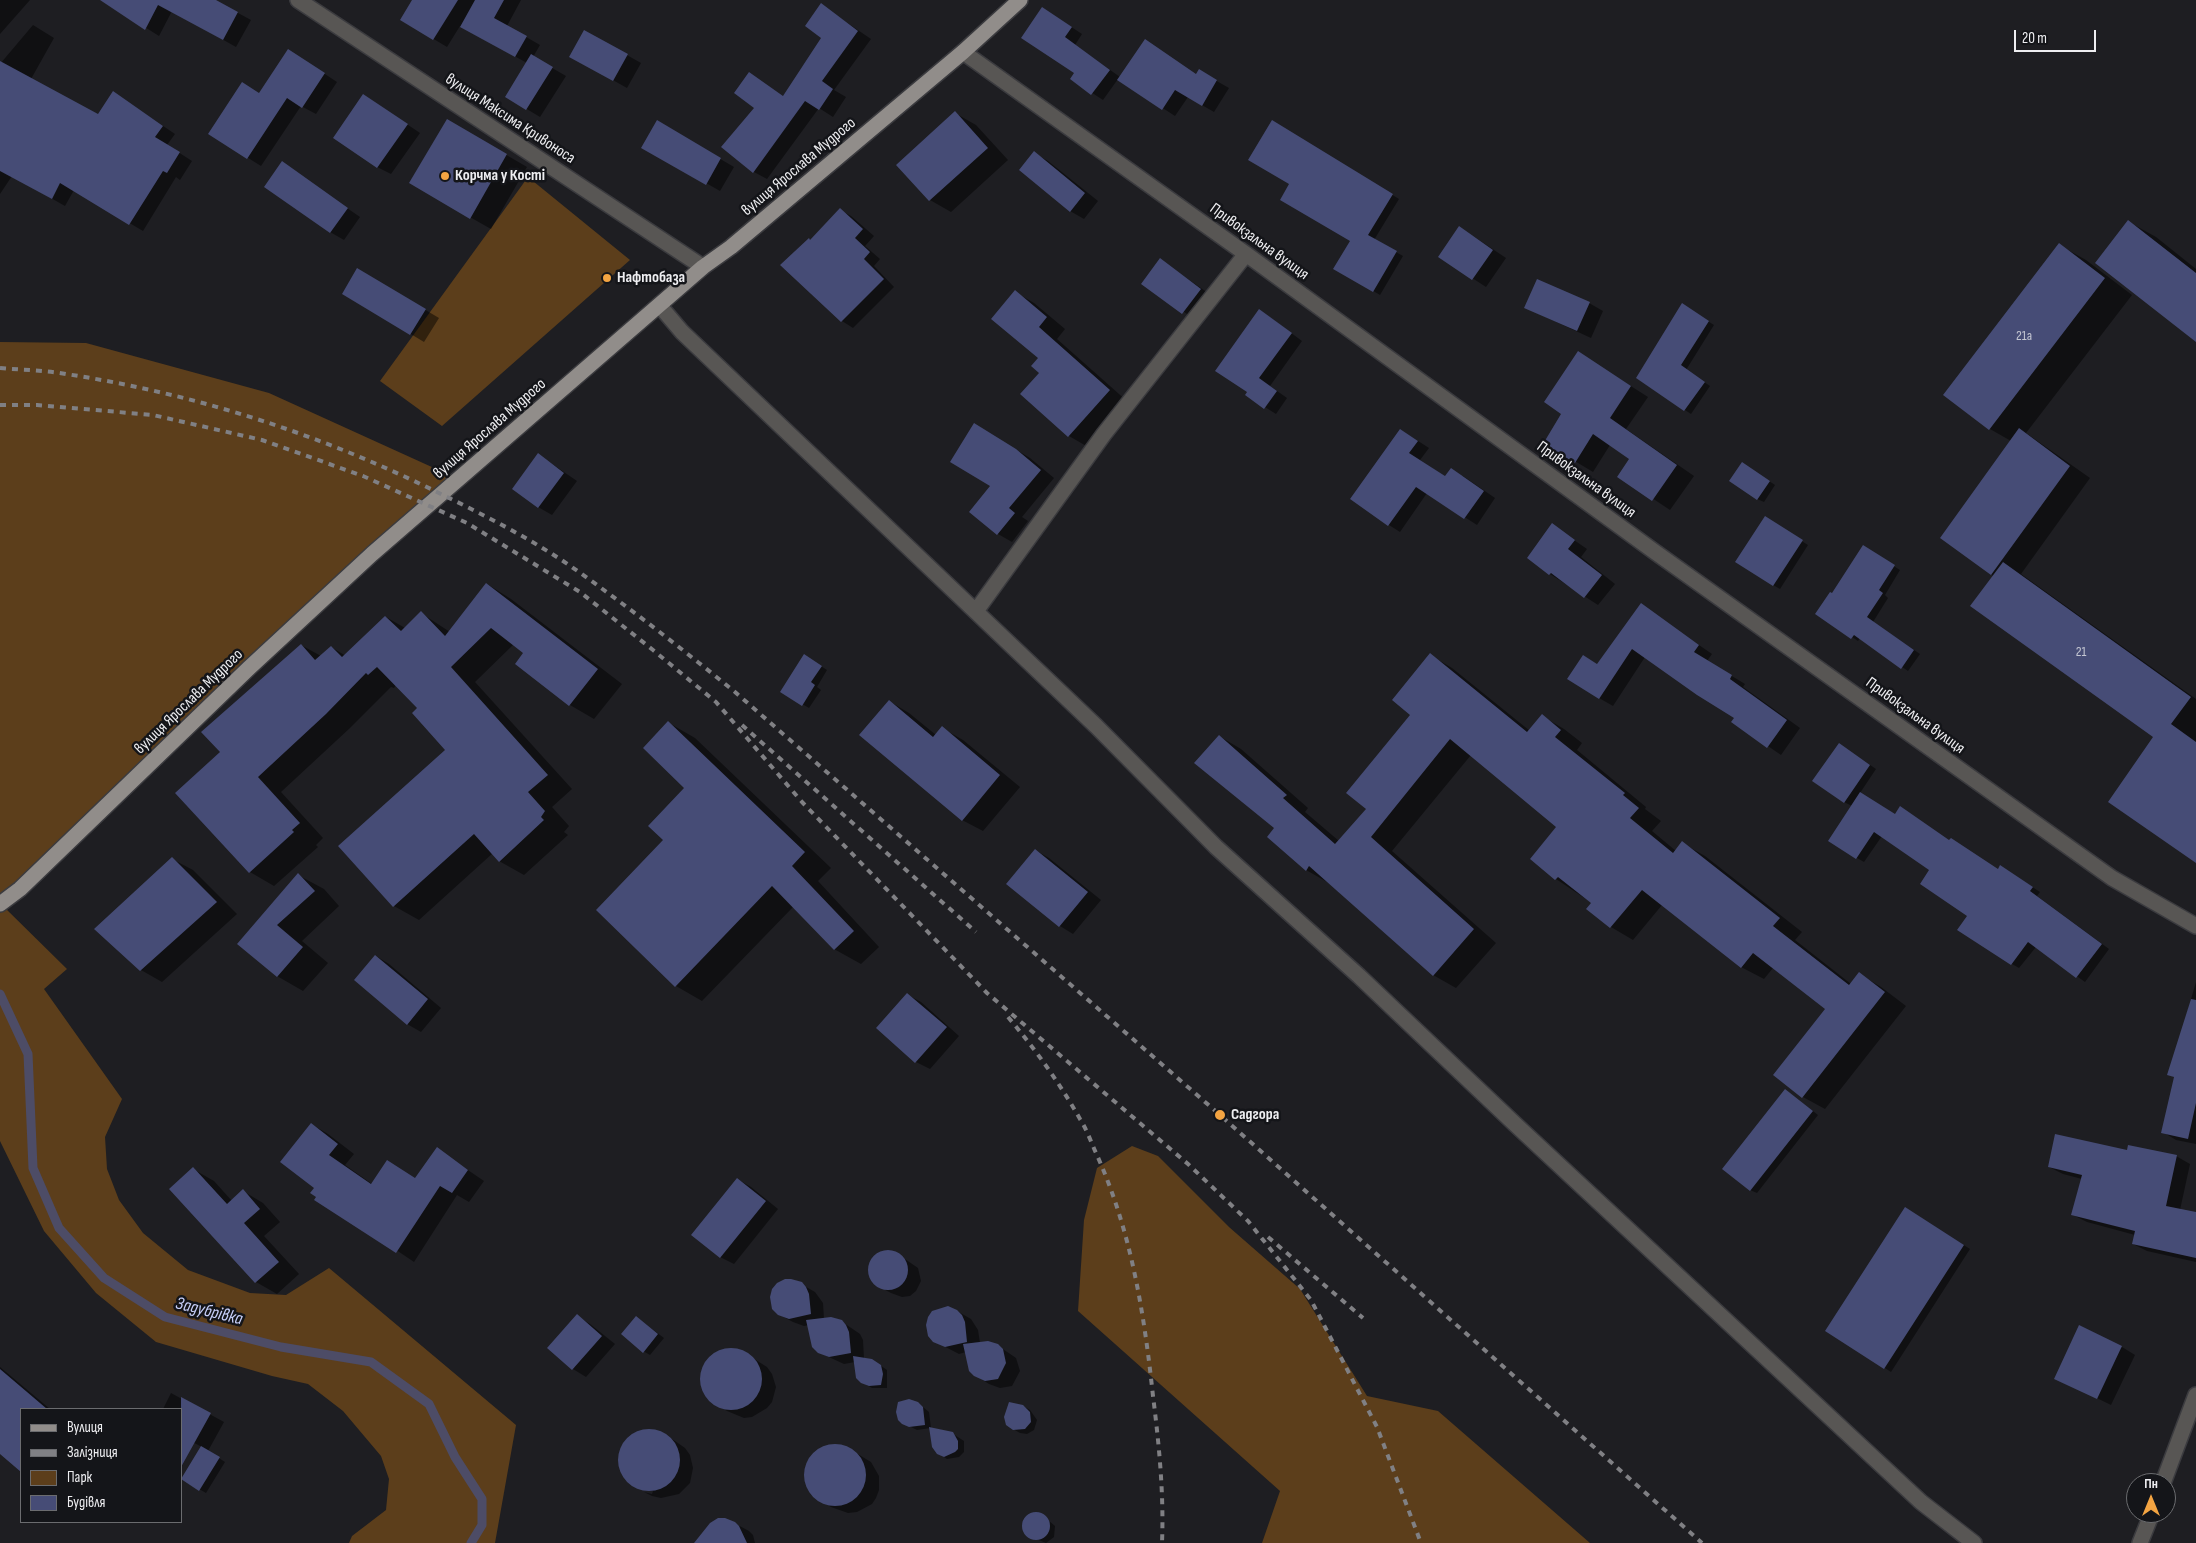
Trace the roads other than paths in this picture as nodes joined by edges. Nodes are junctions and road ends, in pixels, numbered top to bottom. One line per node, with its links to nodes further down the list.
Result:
1 (298, 0): 5 (street, вулиця Максима Кривоноса)
2 (1020, 0): 3 (main road, вулиця Ярослава Мудрого)
3 (963, 52): 4 (street, Привокзальна вулиця); 5 (main road, вулиця Ярослава Мудрого)
4 (1246, 254): 7 (street); 9 (street, Привокзальна вулиця)
5 (703, 267): 6 (main road, вулиця Ярослава Мудрого)
6 (660, 306): 7 (street); 8 (main road, вулиця Ярослава Мудрого)
7 (976, 611): 13 (street)
8 (0, 904)
9 (2196, 926)
10 (2196, 1395): 11 (street)
11 (2167, 1473)
12 (2148, 1523): 14 (street)
13 (1974, 1543)
14 (2140, 1543)

